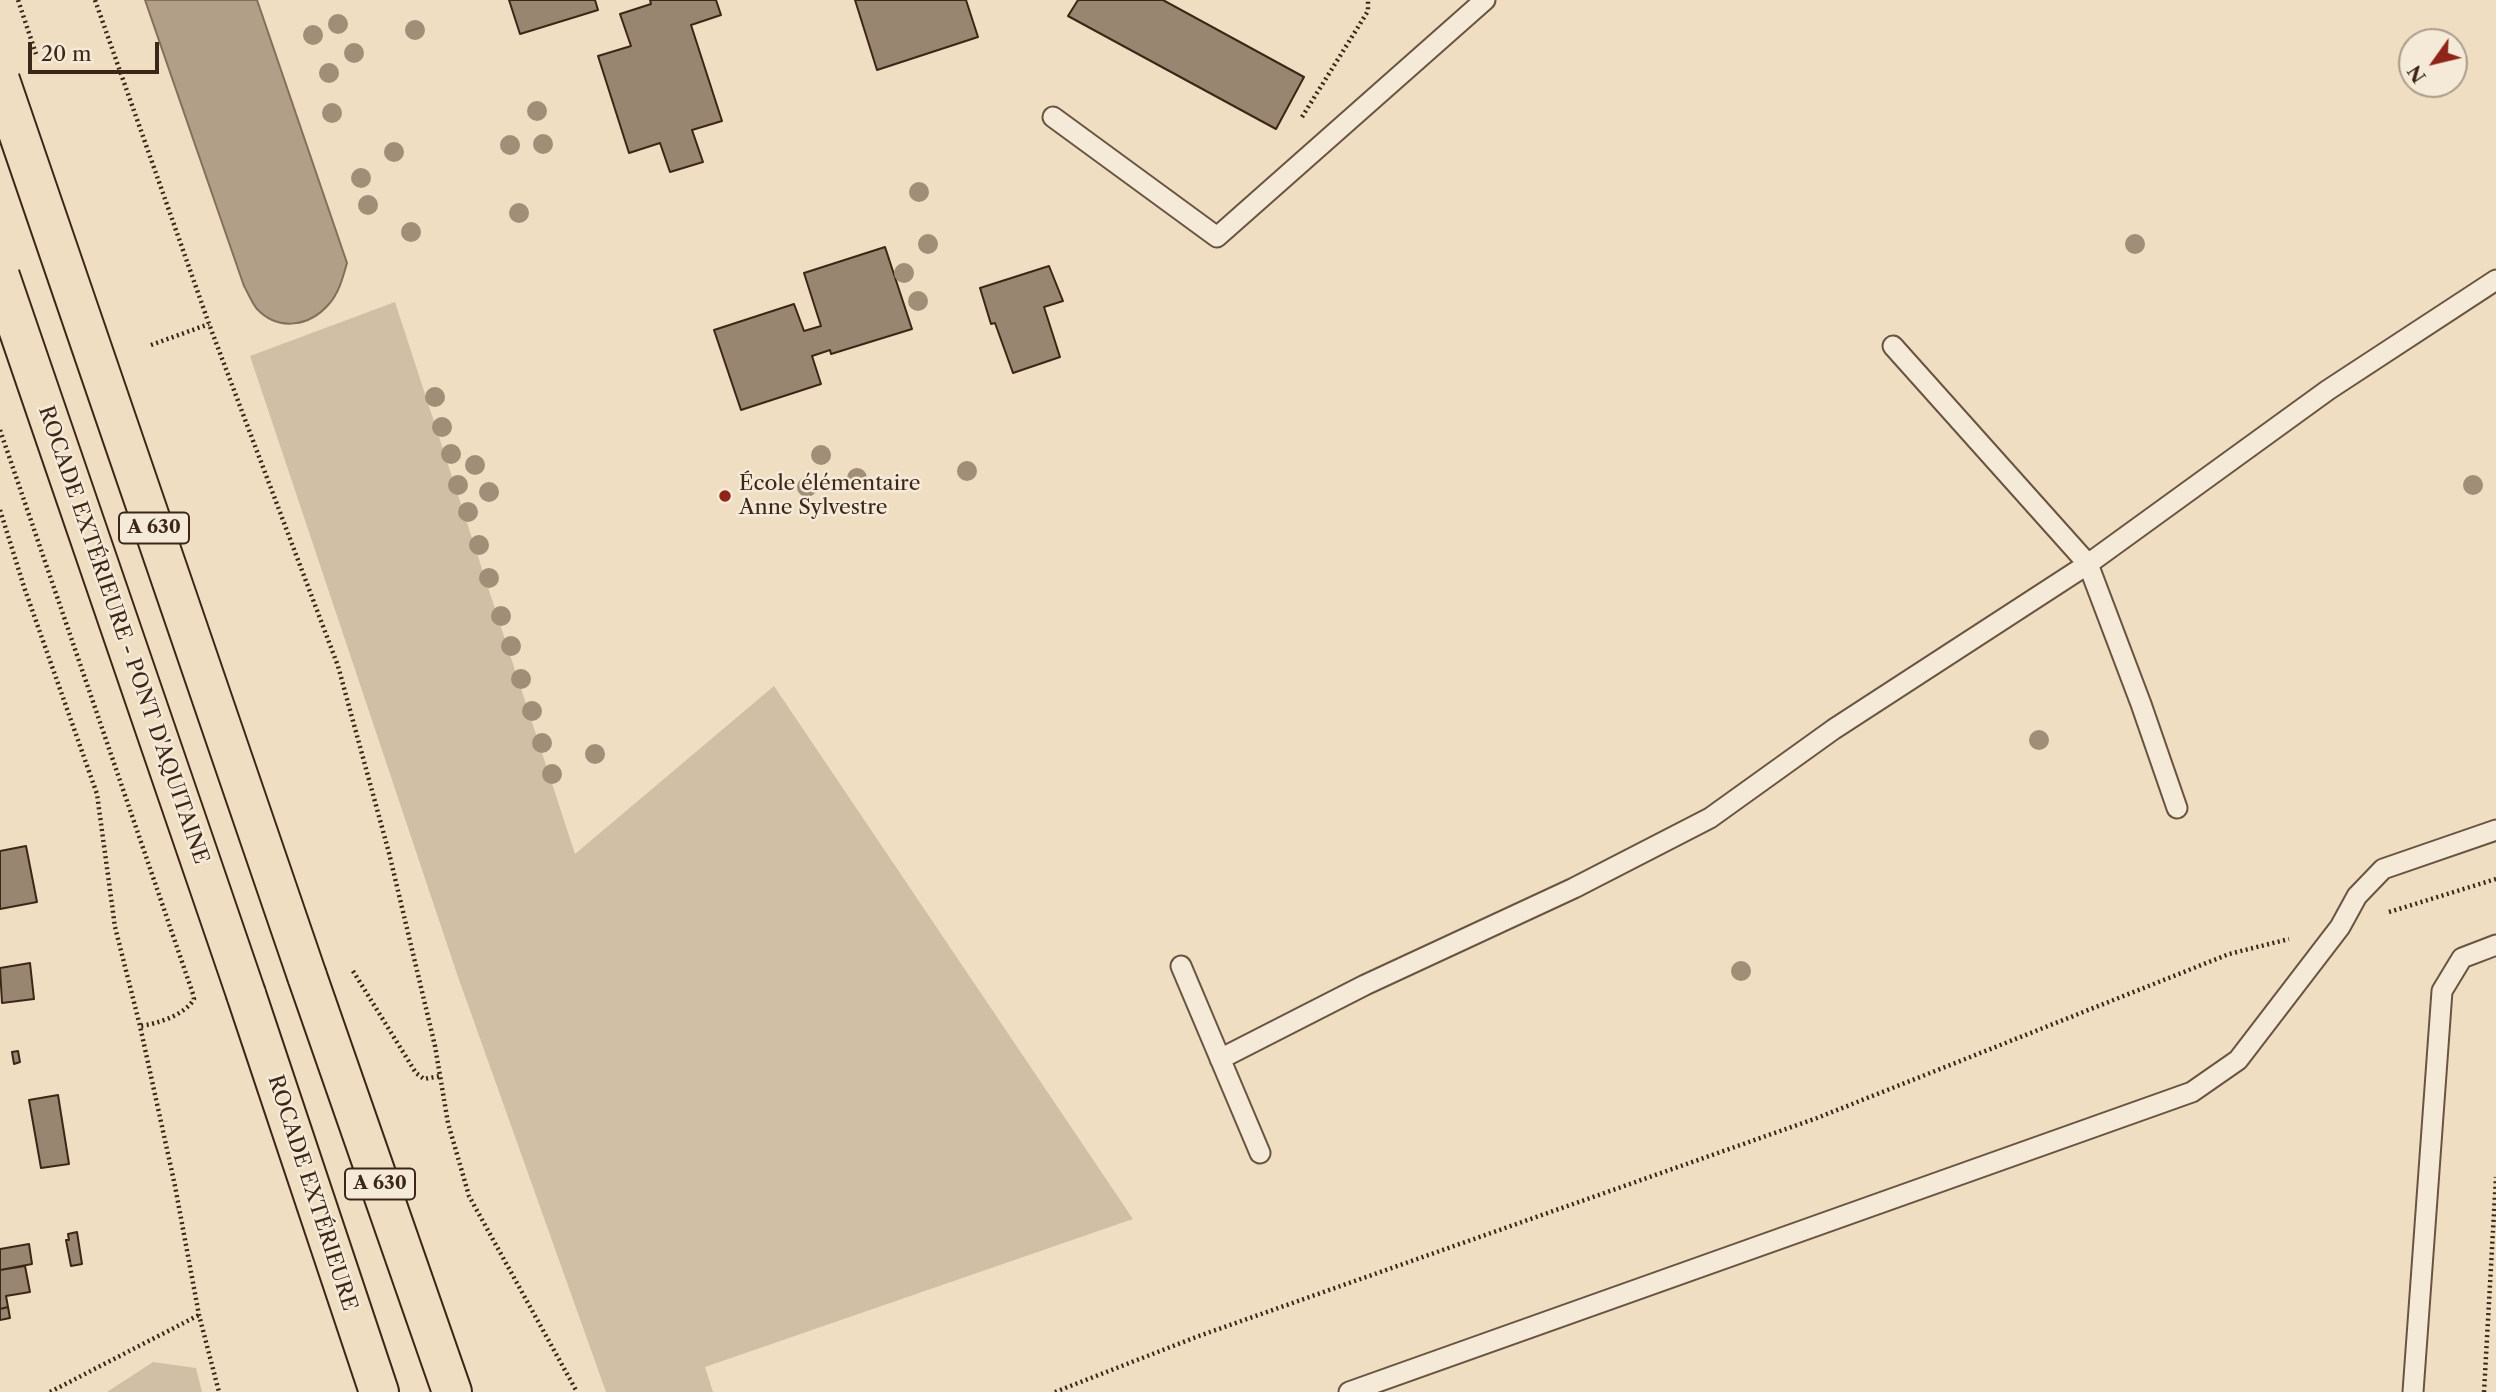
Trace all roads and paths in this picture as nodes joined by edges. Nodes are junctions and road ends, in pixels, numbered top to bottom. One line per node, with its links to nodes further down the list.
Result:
1 (94, 0): 9 (path)
2 (1368, 0): 6 (path)
3 (1485, 0): 6 (lane)
4 (0, 79): 32 (highway, A 630, bridge)
5 (1053, 117): 6 (lane)
6 (1312, 153)
7 (0, 276): 22 (highway, ROCADE EXTÉRIEURE - PONT D'AQUITAINE / A 630, bridge)
8 (2496, 280): 14 (lane)
9 (209, 324): 10 (path); 25 (path)
10 (150, 345)
11 (1893, 346): 14 (lane)
12 (0, 430): 23 (path)
13 (0, 510): 23 (path)
14 (2088, 564): 15 (lane); 24 (lane)
15 (2177, 808)
16 (2496, 830): 18 (lane)
17 (2496, 879): 18 (path)
18 (2340, 927): 34 (path); 35 (lane)
19 (2496, 945): 36 (lane)
20 (349, 965): 25 (path)
21 (1181, 966): 24 (lane)
22 (246, 994): 31 (highway, ROCADE EXTÉRIEURE / A 630)
23 (140, 1026): 28 (path)
24 (1220, 1059): 26 (lane)
25 (440, 1076): 33 (path)
26 (1260, 1153)
27 (2496, 1177): 37 (path)
28 (199, 1315): 29 (path); 30 (path)
29 (50, 1392)
30 (219, 1392)
31 (379, 1392)
32 (452, 1392)
33 (577, 1392)
34 (1055, 1392)
35 (1349, 1392)
36 (2413, 1392)
37 (2484, 1392)

